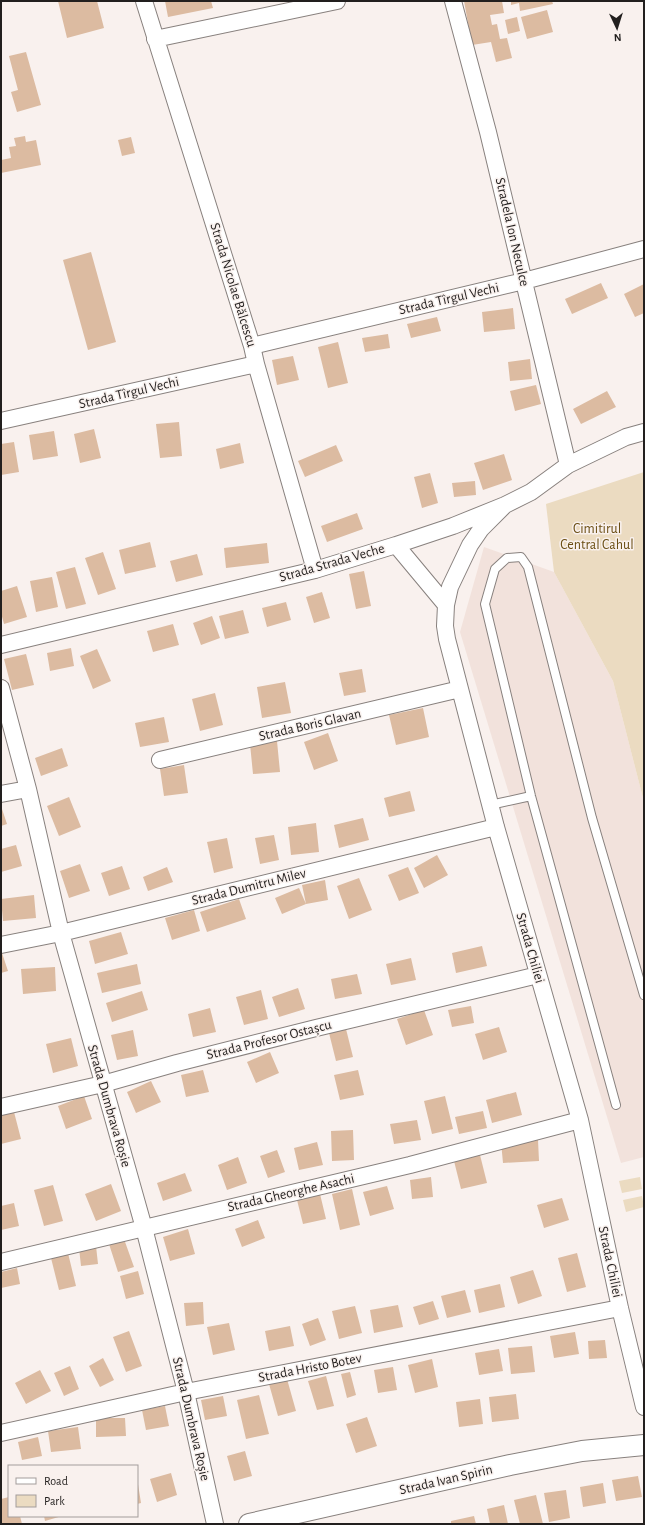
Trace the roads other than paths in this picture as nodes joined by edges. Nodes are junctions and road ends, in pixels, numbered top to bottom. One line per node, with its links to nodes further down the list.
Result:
1 (144, 1): 4 (street, Strada Nicolae Bălcescu)
2 (337, 1): 4 (street)
3 (452, 1): 6 (street, Stradela Ion Neculce)
4 (155, 39): 7 (street, Strada Nicolae Bălcescu)
5 (644, 249): 6 (street, Strada Tîrgul Vechi)
6 (524, 281): 7 (street, Strada Tîrgul Vechi); 11 (street, Stradela Ion Neculce)
7 (252, 346): 8 (street, Strada Nicolae Bălcescu)
8 (256, 364): 9 (street, Strada Tîrgul Vechi); 14 (street, Strada Nicolae Bălcescu)
9 (1, 421)
10 (644, 432): 11 (street, Strada Strada Veche)
11 (568, 465): 12 (street, Strada Strada Veche)
12 (505, 506): 13 (street, Strada Strada Veche); 15 (street, Strada Chiliei)
13 (396, 545): 14 (street, Strada Strada Veche); 15 (street)
14 (315, 570): 16 (street, Strada Strada Veche)
15 (446, 605): 18 (street, Strada Chiliei)
16 (1, 645)
17 (1, 688): 20 (street, Strada Dumbrava Roșie)
18 (460, 689): 19 (street, Strada Boris Glavan); 23 (street, Strada Chiliei)
19 (160, 760)
20 (28, 789): 21 (street); 25 (street, Strada Dumbrava Roșie)
21 (1, 794)
22 (531, 796): 23 (lane); 28 (lane); 30 (lane)
23 (490, 805): 24 (street, Strada Chiliei)
24 (496, 827): 25 (street, Strada Dumitru Milev); 27 (street, Strada Chiliei)
25 (61, 933): 26 (street, Strada Dumitru Milev); 29 (street, Strada Dumbrava Roșie)
26 (1, 945)
27 (538, 975): 29 (street, Strada Profesor Ostașcu); 32 (street, Strada Chiliei)
28 (644, 996)
29 (103, 1084): 31 (street, Strada Profesor Ostașcu); 33 (street, Strada Dumbrava Roșie)
30 (616, 1105)
31 (1, 1108)
32 (580, 1120): 33 (street, Strada Gheorghe Asachi); 35 (street, Strada Chiliei)
33 (144, 1228): 34 (street, Strada Gheorghe Asachi); 36 (street, Strada Dumbrava Roșie)
34 (1, 1262)
35 (620, 1308): 36 (street, Strada Hristo Botev); 37 (street, Strada Chiliei)
36 (186, 1392): 38 (street, Strada Hristo Botev); 40 (street, Strada Dumbrava Roșie)
37 (644, 1407)
38 (1, 1433)
39 (644, 1445): 41 (street, Strada Ivan Spirin)
40 (215, 1524)
41 (249, 1524)

